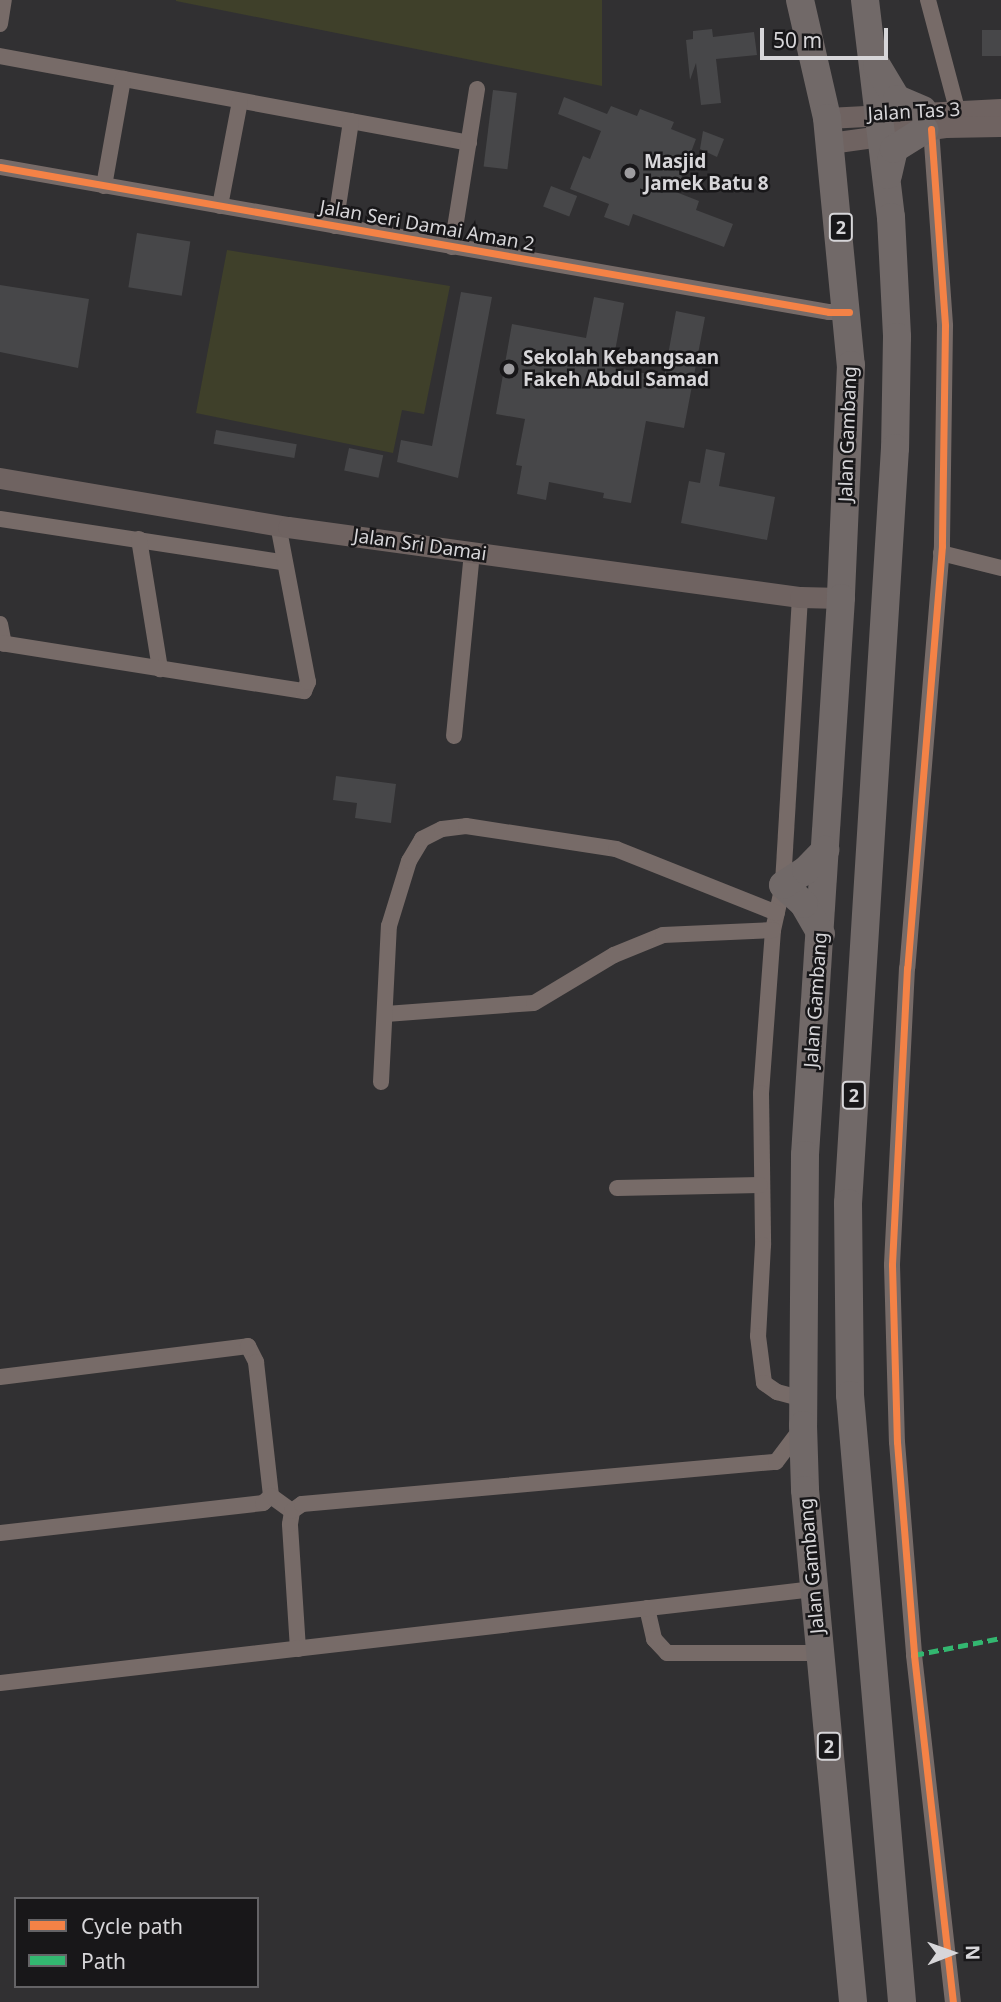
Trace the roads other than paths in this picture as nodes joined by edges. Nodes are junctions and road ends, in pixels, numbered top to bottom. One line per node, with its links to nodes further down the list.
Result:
1 (4, 0): 5 (street)
2 (800, 0): 17 (highway, Jalan Gambang / 2)
3 (865, 0): 6 (highway, 2)
4 (928, 0): 12 (street)
5 (0, 24)
6 (872, 53): 14 (highway); 15 (highway, 2)
7 (0, 57): 8 (street)
8 (122, 79): 10 (street); 20 (street)
9 (477, 89): 18 (street)
10 (240, 101): 13 (street); 22 (street)
11 (1001, 108): 12 (street, Jalan Tas 3)
12 (957, 109): 14 (street, Jalan Tas 3)
13 (351, 121): 18 (street); 23 (street)
14 (926, 123): 15 (street, Jalan Tas 3); 16 (street, Jalan Tas 3); 21 (highway); 31 (street)
15 (880, 125): 17 (street, Jalan Tas 3); 21 (highway, 2)
16 (1001, 125)
17 (829, 131): 25 (highway, Jalan Gambang / 2)
18 (469, 143): 24 (street)
19 (0, 167): 20 (street, Jalan Seri Damai Aman 2)
20 (104, 186): 22 (street, Jalan Seri Damai Aman 2)
21 (888, 188): 62 (highway, 2)
22 (220, 206): 23 (street, Jalan Seri Damai Aman 2)
23 (335, 226): 24 (street, Jalan Seri Damai Aman 2)
24 (452, 247): 25 (street, Jalan Seri Damai Aman 2)
25 (849, 312): 35 (highway, Jalan Gambang / 2)
26 (0, 478): 28 (street, Jalan Sri Damai)
27 (0, 519): 29 (street)
28 (278, 525): 30 (street, Jalan Sri Damai); 32 (street)
29 (139, 539): 32 (street); 38 (street)
30 (472, 552): 34 (street, Jalan Sri Damai); 39 (street)
31 (942, 553): 33 (street); 63 (street)
32 (282, 562): 38 (street)
33 (1001, 568)
34 (800, 597): 35 (street, Jalan Sri Damai); 41 (street)
35 (841, 598): 40 (highway, Jalan Gambang / 2)
36 (0, 624): 37 (street)
37 (2, 643): 38 (street)
38 (160, 669)
39 (454, 736)
40 (825, 850): 41 (highway); 44 (highway, Jalan Gambang / 2)
41 (783, 885): 42 (street); 44 (highway)
42 (777, 913): 43 (street); 45 (street)
43 (774, 930): 45 (street); 47 (street)
44 (821, 934): 50 (highway, Jalan Gambang / 2)
45 (386, 1014): 46 (street)
46 (381, 1082)
47 (760, 1185): 48 (street); 50 (street)
48 (617, 1188)
49 (0, 1377): 53 (street)
50 (803, 1412): 51 (street); 52 (highway, Jalan Gambang / 2)
51 (776, 1462): 52 (street); 54 (street)
52 (805, 1490): 56 (highway, Jalan Gambang / 2)
53 (271, 1496): 54 (street); 55 (street)
54 (292, 1511): 58 (street)
55 (0, 1533)
56 (814, 1589): 57 (street); 59 (highway, Jalan Gambang / 2)
57 (648, 1608): 58 (street); 59 (street)
58 (298, 1649): 60 (street)
59 (820, 1653): 61 (highway, Jalan Gambang / 2)
60 (0, 1683)
61 (853, 2002)
62 (902, 2002)
63 (953, 2002)

